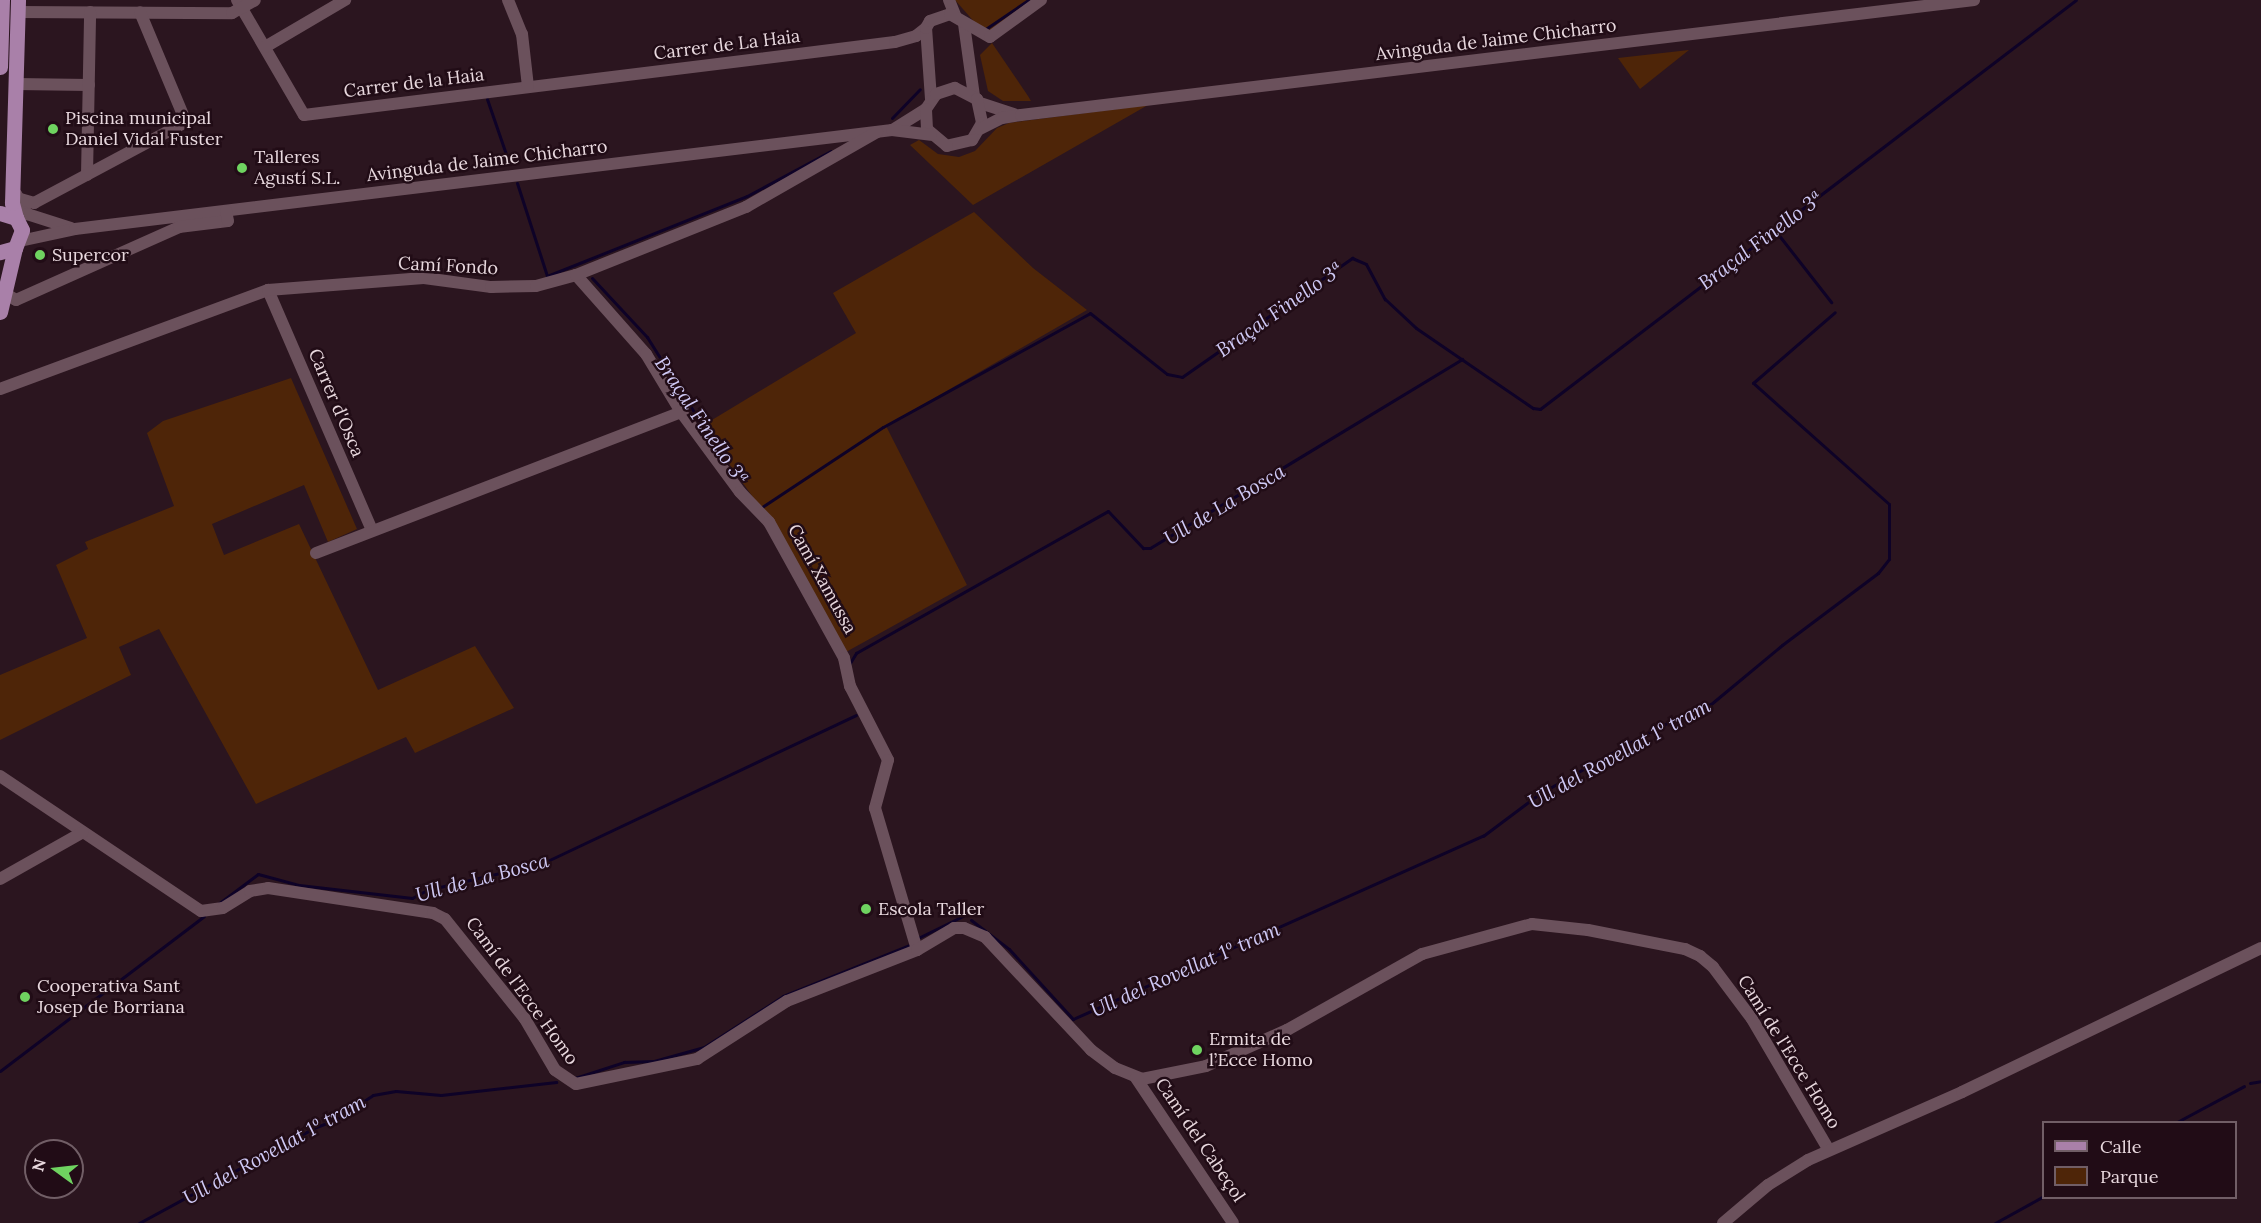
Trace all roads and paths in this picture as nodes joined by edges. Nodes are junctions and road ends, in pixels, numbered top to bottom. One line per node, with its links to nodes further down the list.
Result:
1 (2, 0): 17 (main road)
2 (255, 0): 9 (street)
3 (345, 0): 16 (street)
4 (941, 0): 13 (street)
5 (949, 0): 14 (street)
6 (1041, 0): 14 (street)
7 (1974, 0): 23 (street, Avinguda de Jaime Chicharro)
8 (511, 1): 20 (street)
9 (240, 4): 12 (street); 16 (street)
10 (18, 6): 11 (street); 18 (main road)
11 (90, 12): 12 (street); 19 (street)
12 (140, 12): 28 (street)
13 (937, 16): 14 (street); 15 (street)
14 (960, 20): 21 (street)
15 (926, 28): 20 (street, Carrer de La Haia); 22 (street)
16 (264, 47): 20 (street, Carrer de la Haia)
17 (0, 66)
18 (16, 84): 19 (street); 29 (main road)
19 (89, 85): 28 (street)
20 (528, 87)
21 (977, 100): 22 (street); 23 (street); 24 (street)
22 (929, 104): 25 (street); 27 (street)
23 (1021, 115): 24 (street)
24 (980, 129): 27 (street)
25 (892, 130): 26 (street, Avinguda de Jaime Chicharro); 27 (street)
26 (877, 132): 30 (street, Avinguda de Jaime Chicharro); 35 (street, Camí Fondo)
27 (931, 135)
28 (87, 175): 29 (street)
29 (16, 193): 32 (main road); 33 (street, Avinguda de Jaime Chicharro)
30 (226, 211): 33 (street, Avinguda de Jaime Chicharro); 37 (street)
31 (0, 213): 32 (main road)
32 (17, 219): 33 (street, Avinguda de Jaime Chicharro); 34 (main road)
33 (75, 229): 34 (street, Avinguda de Jaime Chicharro)
34 (12, 247): 37 (main road)
35 (576, 275): 36 (street, Camí Fondo); 40 (street, Camí Xamussa)
36 (268, 290): 39 (street, Camí Fondo); 41 (street, Carrer d'Osca)
37 (4, 293): 38 (main road)
38 (0, 312)
39 (0, 389)
40 (681, 412): 41 (street); 47 (street, Camí Xamussa)
41 (372, 530): 42 (street)
42 (316, 553)
43 (0, 776): 44 (street, Camí de l'Ecce Homo)
44 (83, 832): 45 (street); 47 (street, Camí de l'Ecce Homo)
45 (0, 879)
46 (2261, 948): 49 (street, Camí de l'Ecce Homo)
47 (917, 950): 48 (street, Camí de l'Ecce Homo)
48 (1136, 1078): 49 (street, Camí de l'Ecce Homo); 50 (street, Camí del Cabeçol)
49 (1829, 1150): 51 (street)
50 (1233, 1223)
51 (1723, 1223)

